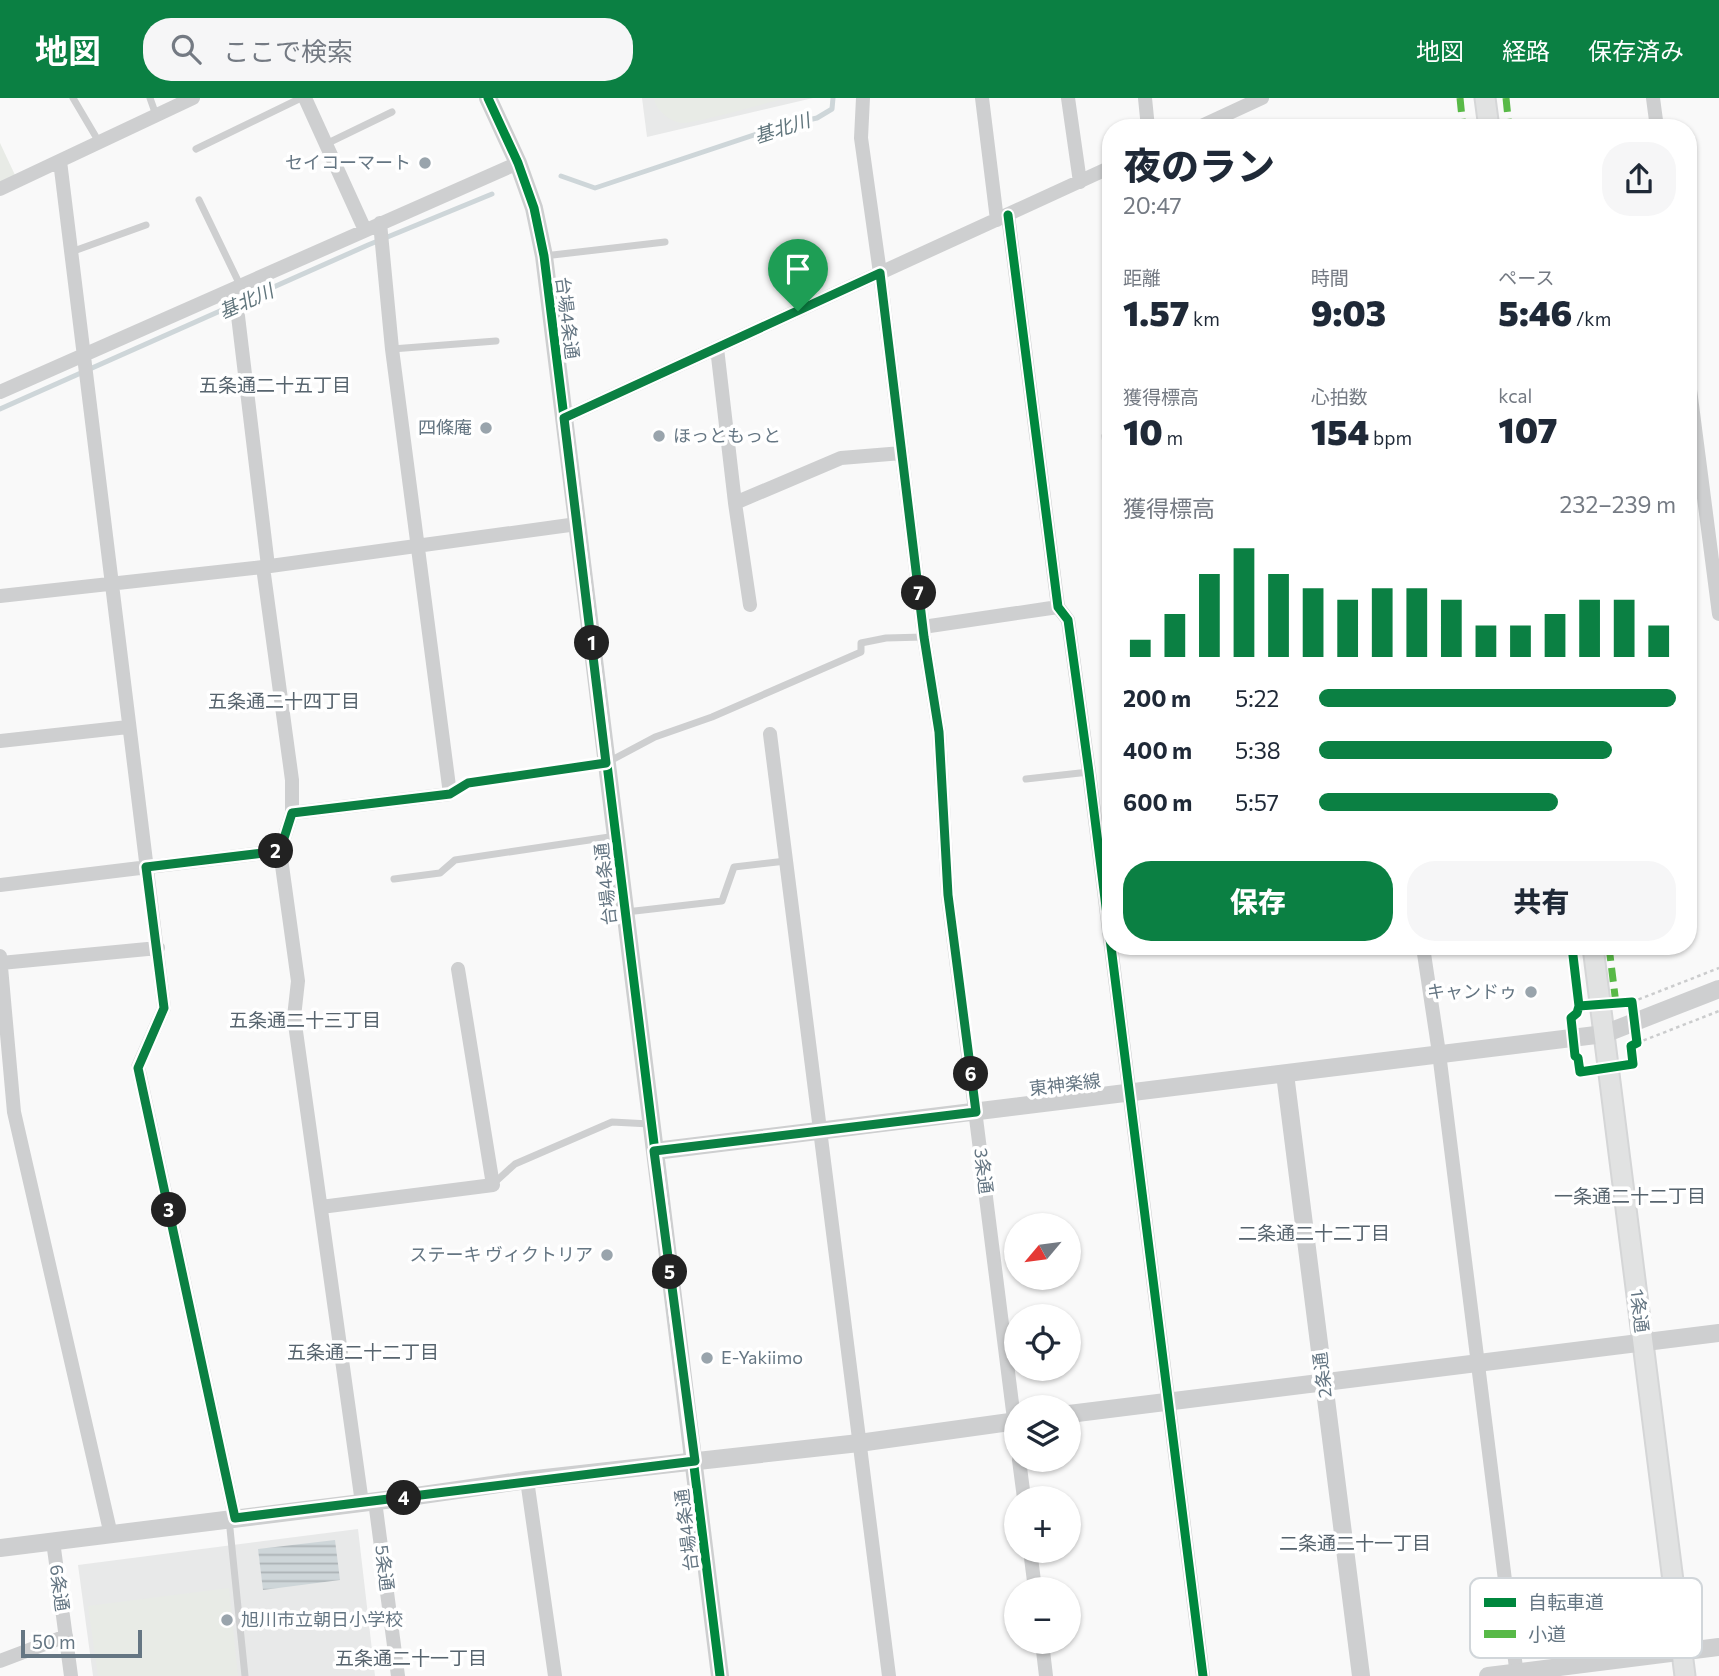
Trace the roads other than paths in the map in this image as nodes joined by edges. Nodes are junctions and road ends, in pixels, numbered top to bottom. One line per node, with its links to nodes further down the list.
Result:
1 (73, 98): 20 (lane)
2 (150, 98): 15 (lane)
3 (192, 98): 15 (street)
4 (303, 98): 21 (street); 22 (lane)
5 (488, 98): 24 (street, 台場4条通)
6 (863, 98): 36 (street, 3条通)
7 (982, 98): 29 (street)
8 (1068, 98): 26 (street)
9 (1145, 98): 16 (street)
10 (1262, 98): 13 (street)
11 (1485, 98): 18 (main road)
12 (1653, 98): 19 (street)
13 (1244, 102): 17 (street)
14 (391, 112): 21 (lane)
15 (156, 115): 20 (street)
16 (1147, 119)
17 (1213, 119)
18 (1488, 119)
19 (1656, 119)
20 (99, 142): 23 (street)
21 (326, 144): 32 (street)
22 (196, 149)
23 (60, 161): 27 (street); 34 (street)
24 (518, 163): 31 (street); 35 (street, 台場4条通)
25 (1102, 171): 26 (street)
26 (1080, 182): 29 (street)
27 (0, 189)
28 (199, 200): 37 (lane)
29 (1002, 217): 36 (street); 54 (street)
30 (146, 225): 34 (lane)
31 (381, 228): 32 (street); 41 (street)
32 (365, 230): 37 (street)
33 (665, 242): 35 (lane)
34 (70, 253): 42 (street)
35 (544, 256): 44 (street, 台場4条通)
36 (880, 273): 40 (street); 45 (street, 3条通)
37 (240, 285): 42 (street)
38 (238, 316): 50 (street)
39 (496, 341): 41 (lane)
40 (717, 348): 44 (street); 47 (street)
41 (392, 349): 49 (street)
42 (85, 357): 43 (street); 51 (street)
43 (0, 392)
44 (564, 418): 48 (street, 台場4条通)
45 (902, 453): 47 (street); 56 (street, 3条通)
46 (1697, 455): 55 (street)
47 (734, 503): 53 (street)
48 (577, 524): 49 (street); 60 (street, 台場4条通)
49 (419, 544): 50 (street); 63 (street)
50 (265, 566): 51 (street); 64 (street)
51 (112, 582): 52 (street); 57 (street)
52 (0, 596)
53 (750, 605)
54 (1058, 607): 56 (street); 61 (street)
55 (1719, 614)
56 (924, 632): 60 (lane); 85 (street, 3条通)
57 (128, 727): 59 (street); 68 (street)
58 (770, 734): 67 (street)
59 (0, 741)
60 (606, 763): 63 (lane); 65 (street, 台場4条通)
61 (1089, 772): 62 (lane); 69 (street)
62 (1026, 779)
63 (450, 794): 64 (street)
64 (292, 813): 66 (street)
65 (617, 836): 70 (lane); 72 (street, 台場4条通)
66 (280, 851): 68 (street); 90 (street, 5条通)
67 (786, 861): 72 (lane); 87 (street)
68 (146, 867): 71 (street); 73 (street)
69 (1102, 876)
70 (394, 879)
71 (0, 885)
72 (625, 912): 86 (street, 台場4条通)
73 (158, 948): 78 (street); 103 (street)
74 (1112, 955): 84 (street)
75 (1424, 955): 82 (street)
76 (1594, 955): 81 (main road, 1条通)
77 (0, 956): 78 (street)
78 (1, 963): 104 (street)
79 (458, 969): 89 (street)
80 (1719, 989): 81 (street, 東神楽線)
81 (1604, 1034): 82 (street, 東神楽線); 92 (main road, 1条通)
82 (1439, 1053): 83 (street, 東神楽線); 93 (street)
83 (1285, 1074): 84 (street, 東神楽線); 94 (street, 2条通)
84 (1129, 1093): 85 (street, 東神楽線); 96 (street)
85 (976, 1112): 87 (street, 東神楽線); 95 (street, 3条通)
86 (651, 1124): 88 (street, 台場4条通); 89 (lane)
87 (819, 1131): 88 (street, 東神楽線); 99 (street)
88 (654, 1151): 100 (street, 台場4条通)
89 (493, 1185): 90 (street)
90 (321, 1207): 102 (street, 5条通)
91 (1719, 1332): 92 (street)
92 (1643, 1343): 93 (street); 108 (main road, 1条通)
93 (1478, 1362): 94 (street); 107 (street)
94 (1324, 1383): 96 (street); 123 (street, 2条通)
95 (1012, 1395)
96 (1168, 1403): 97 (street); 122 (street)
97 (1081, 1413)
98 (1004, 1423): 99 (street)
99 (859, 1443): 100 (street); 120 (street)
100 (695, 1461): 101 (street); 119 (street, 台場4条通)
101 (527, 1480): 102 (street); 118 (street)
102 (369, 1502): 103 (street); 117 (street, 5条通)
103 (232, 1518): 104 (street); 116 (lane)
104 (111, 1535): 105 (street)
105 (53, 1541): 106 (street); 109 (street, 6条通)
106 (0, 1548)
107 (1505, 1578)
108 (1673, 1578)
109 (66, 1636): 113 (street); 115 (street, 6条通)
110 (1043, 1654): 121 (street)
111 (1632, 1658): 114 (street)
112 (1683, 1658): 125 (main road, 1条通)
113 (0, 1661)
114 (1517, 1674): 124 (street)
115 (71, 1676)
116 (245, 1676)
117 (398, 1676)
118 (555, 1676)
119 (720, 1676)
120 (888, 1676)
121 (1046, 1676)
122 (1203, 1676)
123 (1362, 1676)
124 (1488, 1676)
125 (1685, 1676)

